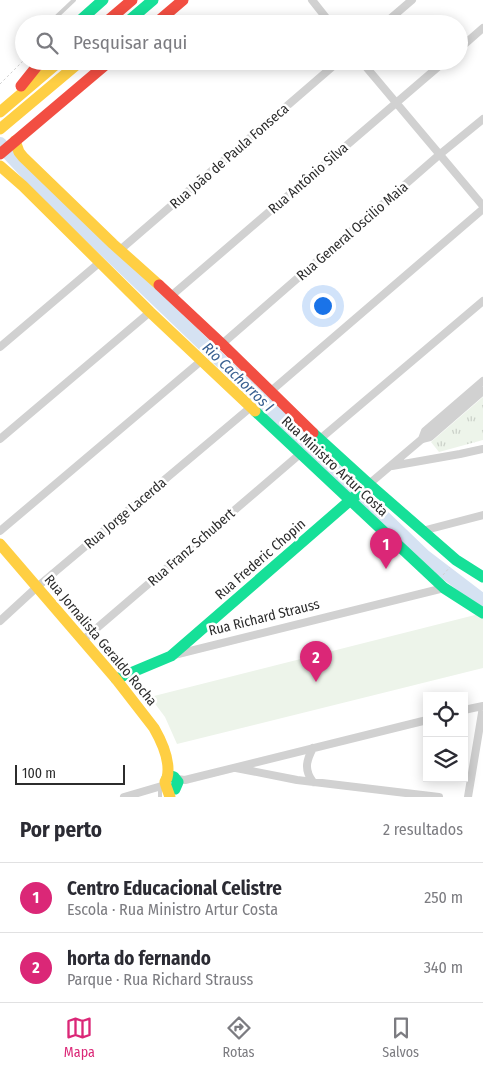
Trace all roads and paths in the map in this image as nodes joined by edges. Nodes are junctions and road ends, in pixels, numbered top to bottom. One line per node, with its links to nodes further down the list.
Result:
1 (74, 0): 8 (lane)
2 (103, 0): 9 (main road)
3 (132, 0): 10 (main road)
4 (153, 0): 11 (main road)
5 (183, 0): 12 (main road)
6 (312, 0): 13 (street)
7 (412, 0): 14 (street)
8 (58, 15)
9 (86, 15)
10 (114, 15)
11 (136, 15)
12 (166, 15)
13 (324, 15)
14 (394, 15)
15 (483, 28): 16 (street)
16 (468, 41)
17 (15, 69): 25 (path)
18 (34, 70): 27 (main road)
19 (49, 70): 27 (main road)
20 (70, 70): 30 (main road)
21 (99, 70): 31 (main road)
22 (329, 70): 36 (street, Rua João de Paula Fonseca)
23 (368, 70): 26 (street)
24 (434, 70): 26 (street, Rua Antônio Silva)
25 (0, 84)
26 (396, 103): 33 (street); 38 (street, Rua Antônio Silva)
27 (9, 104): 28 (main road)
28 (0, 112)
29 (483, 119): 33 (street, Rua General Oscilio Maia)
30 (3, 127)
31 (14, 143): 32 (main road); 36 (main road, Rua Ministro Artur Costa)
32 (0, 154)
33 (439, 155): 35 (street); 41 (street, Rua General Oscilio Maia)
34 (0, 166): 37 (main road, Rua Ministro Artur Costa)
35 (483, 208): 45 (street)
36 (120, 250): 38 (main road, Rua Ministro Artur Costa)
37 (99, 263): 40 (main road, Rua Ministro Artur Costa); 42 (street)
38 (171, 296): 41 (main road, Rua Ministro Artur Costa)
39 (483, 301): 48 (street)
40 (150, 312): 43 (main road, Rua Ministro Artur Costa); 49 (street)
41 (222, 344): 45 (main road, Rua Ministro Artur Costa)
42 (0, 348)
43 (201, 361): 47 (main road, Rua Ministro Artur Costa); 57 (street)
44 (483, 382): 50 (street)
45 (271, 391): 48 (main road, Rua Ministro Artur Costa)
46 (483, 391): 50 (street)
47 (251, 407): 52 (main road, Rua Ministro Artur Costa); 64 (street, Rua Jorge Lacerda)
48 (320, 439): 54 (main road, Rua Ministro Artur Costa)
49 (0, 440)
50 (422, 440): 53 (street)
51 (483, 449): 53 (street)
52 (300, 454): 55 (main road, Rua Ministro Artur Costa); 68 (street, Rua Franz Schubert)
53 (390, 466): 54 (street)
54 (367, 486): 55 (main road, Rua Frederic Chopin); 58 (main road, Rua Ministro Artur Costa)
55 (352, 498): 61 (main road, Rua Ministro Artur Costa); 69 (main road, Rua Frederic Chopin)
56 (483, 515): 58 (street)
57 (0, 531)
58 (422, 531): 62 (main road, Rua Ministro Artur Costa)
59 (0, 544): 64 (main road, Rua Jornalista Geraldo Rocha)
60 (452, 564): 63 (path)
61 (428, 573): 63 (main road, Rua Ministro Artur Costa); 65 (street)
62 (483, 578)
63 (443, 582): 65 (street, Rua Richard Strauss); 66 (main road, Rua Ministro Artur Costa)
64 (37, 587): 67 (street, Rua Jorge Lacerda); 68 (main road, Rua Jornalista Geraldo Rocha)
65 (422, 593): 69 (street, Rua Richard Strauss)
66 (483, 613)
67 (0, 621)
68 (82, 640): 70 (main road, Rua Jornalista Geraldo Rocha)
69 (171, 656): 70 (main road, Rua Richard Strauss)
70 (116, 680): 78 (main road, Rua Jornalista Geraldo Rocha)
71 (483, 706): 72 (street); 74 (street)
72 (468, 709)
73 (423, 721): 75 (street)
74 (481, 729): 81 (street)
75 (313, 748): 76 (street); 77 (street)
76 (234, 768): 77 (street); 78 (street)
77 (313, 782): 80 (street)
78 (171, 787): 79 (street)
79 (124, 797)
80 (439, 797)
81 (468, 797)

